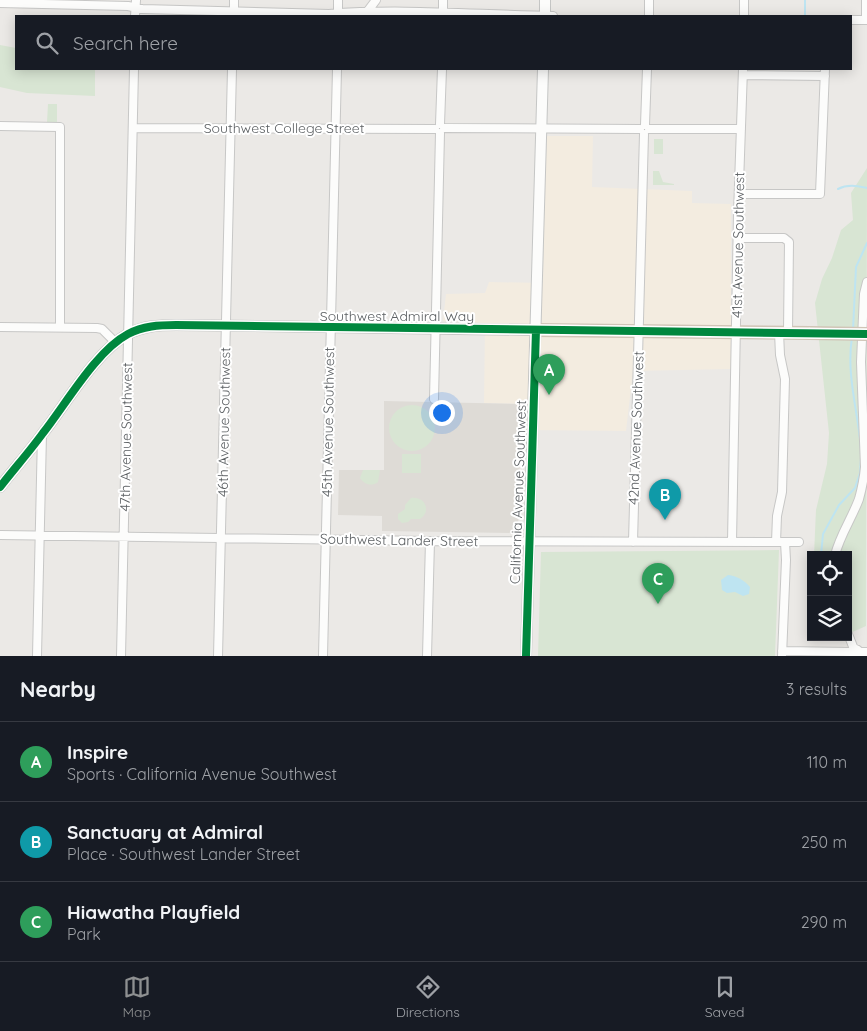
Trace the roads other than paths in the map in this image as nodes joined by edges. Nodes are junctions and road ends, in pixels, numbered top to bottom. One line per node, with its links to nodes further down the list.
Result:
1 (234, 0): 13 (street)
2 (338, 0): 14 (street)
3 (376, 0): 12 (street)
4 (444, 0): 15 (street)
5 (546, 0): 16 (main road)
6 (649, 0): 17 (street)
7 (744, 0): 18 (street)
8 (866, 0): 20 (street)
9 (50, 2): 10 (street); 11 (street)
10 (0, 3)
11 (136, 4): 13 (street)
12 (367, 12): 14 (street); 15 (street)
13 (234, 14): 14 (street)
14 (338, 14)
15 (443, 15)
16 (545, 15)
17 (648, 15)
18 (744, 15)
19 (852, 20): 20 (street)
20 (866, 20)
21 (134, 70): 31 (street, 47th Avenue Southwest)
22 (232, 70): 32 (street, 46th Avenue Southwest)
23 (337, 70): 30 (street, 45th Avenue Southwest)
24 (442, 70): 33 (street)
25 (543, 70): 34 (main road, California Avenue Southwest)
26 (647, 70): 35 (street, 42nd Avenue Southwest)
27 (743, 72): 28 (street); 36 (street, 41st Avenue Southwest)
28 (825, 72): 37 (street)
29 (0, 126): 42 (street)
30 (336, 127): 32 (street, Southwest College Street); 33 (street, Southwest College Street); 43 (street, 45th Avenue Southwest)
31 (133, 128): 32 (street, Southwest College Street); 49 (street, 47th Avenue Southwest)
32 (230, 128): 41 (street, 46th Avenue Southwest)
33 (440, 129): 34 (street, Southwest College Street); 44 (street)
34 (541, 129): 35 (street, Southwest College Street); 45 (main road, California Avenue Southwest)
35 (644, 129): 36 (street, Southwest College Street); 46 (street, 42nd Avenue Southwest)
36 (741, 129): 37 (street, 41st Avenue Southwest)
37 (739, 194): 38 (street, 41st Avenue Southwest)
38 (738, 238): 47 (street, 41st Avenue Southwest); 48 (street)
39 (867, 282): 66 (street)
40 (0, 326): 42 (street)
41 (226, 326): 43 (main road, Southwest Admiral Way); 49 (main road, Southwest Admiral Way); 58 (street, 46th Avenue Southwest)
42 (60, 327): 51 (street)
43 (330, 328): 44 (main road, Southwest Admiral Way); 59 (street, 45th Avenue Southwest)
44 (435, 328): 45 (main road, Southwest Admiral Way); 52 (street)
45 (536, 330): 46 (main road, Southwest Admiral Way); 61 (main road, California Avenue Southwest)
46 (638, 331): 47 (main road, Southwest Admiral Way); 62 (street, 42nd Avenue Southwest)
47 (736, 332): 48 (main road, Southwest Admiral Way); 63 (street, 41st Avenue Southwest)
48 (784, 332): 50 (main road, Southwest Admiral Way, bridge); 64 (street)
49 (128, 334): 51 (main road, Southwest Admiral Way); 57 (street, 47th Avenue Southwest)
50 (867, 334)
51 (115, 342): 53 (main road, Southwest Admiral Way)
52 (434, 399)
53 (42, 434): 54 (main road, Southwest Admiral Way); 56 (street)
54 (0, 487)
55 (0, 535): 56 (street, Southwest Lander Street)
56 (40, 536): 57 (street, Southwest Lander Street); 70 (street)
57 (124, 537): 58 (street, Southwest Lander Street); 71 (street, 47th Avenue Southwest)
58 (221, 538): 59 (street, Southwest Lander Street); 72 (street, 46th Avenue Southwest)
59 (325, 539): 60 (street, Southwest Lander Street); 73 (street, 45th Avenue Southwest)
60 (430, 541): 61 (street, Southwest Lander Street); 74 (street)
61 (529, 542): 62 (street, Southwest Lander Street); 75 (main road, California Avenue Southwest)
62 (633, 542): 63 (street, Southwest Lander Street)
63 (732, 542): 64 (street, Southwest Lander Street)
64 (781, 542): 65 (street, Southwest Lander Street); 68 (street)
65 (799, 542)
66 (836, 551)
67 (851, 641): 69 (street)
68 (782, 653): 69 (street)
69 (857, 653)
70 (37, 656)
71 (121, 656)
72 (218, 656)
73 (323, 656)
74 (428, 656)
75 (526, 656)

